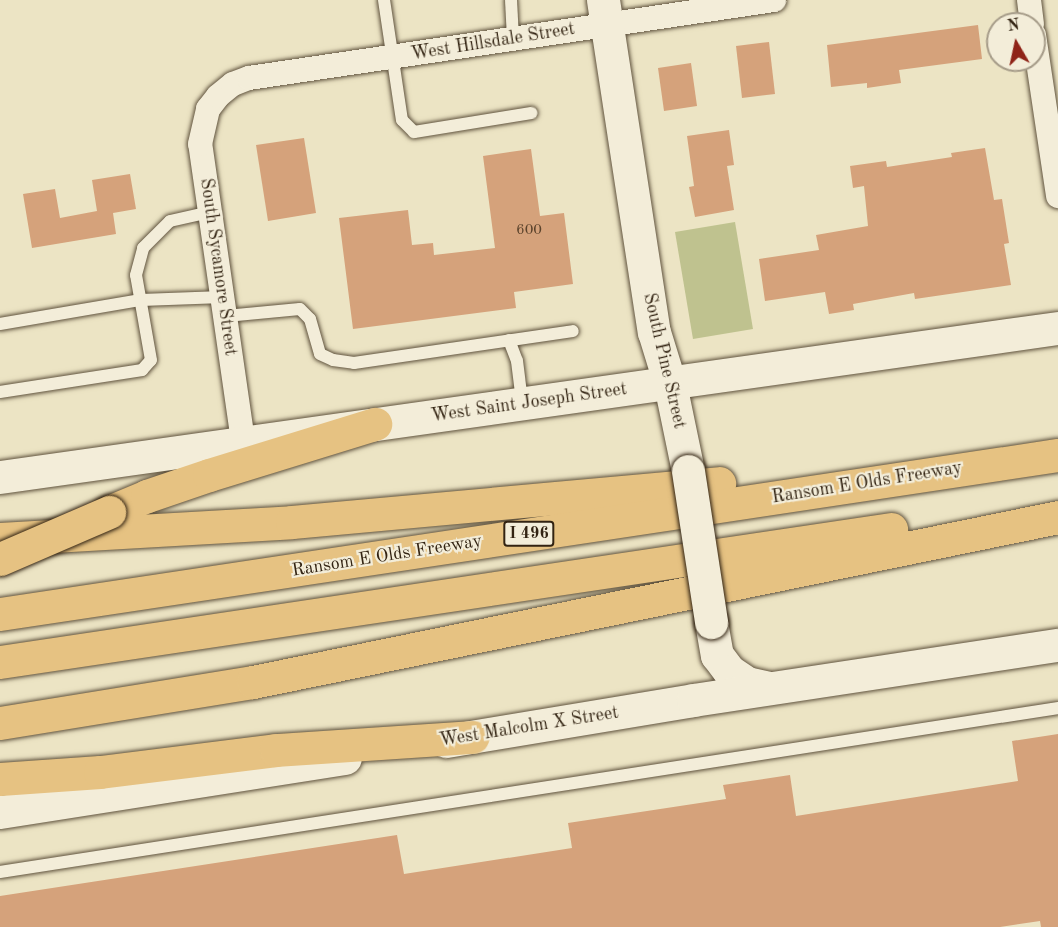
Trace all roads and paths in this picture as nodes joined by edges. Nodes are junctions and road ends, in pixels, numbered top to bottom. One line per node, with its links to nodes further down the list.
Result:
1 (384, 0): 6 (lane)
2 (511, 0): 5 (lane)
3 (774, 0): 4 (street, West Hillsdale Street)
4 (605, 12): 5 (street, West Hillsdale Street); 19 (main road, South Pine Street)
5 (513, 39): 6 (street, West Hillsdale Street)
6 (393, 57): 8 (street, West Hillsdale Street); 9 (lane)
7 (1041, 72): 10 (street)
8 (218, 96): 12 (street, South Sycamore Street)
9 (531, 113)
10 (1054, 147): 11 (street)
11 (1058, 196)
12 (210, 212): 13 (lane); 14 (street, South Sycamore Street)
13 (141, 300): 14 (lane); 15 (lane); 20 (lane)
14 (224, 306): 18 (lane); 23 (street, South Sycamore Street)
15 (0, 324)
16 (1058, 328): 19 (main road, West Saint Joseph Street)
17 (573, 331): 18 (lane)
18 (509, 340): 21 (lane)
19 (670, 384): 21 (main road, West Saint Joseph Street); 34 (main road, South Pine Street, bridge)
20 (0, 393)
21 (523, 405): 22 (main road, West Saint Joseph Street)
22 (375, 424): 23 (main road, West Saint Joseph Street); 30 (highway, bridge)
23 (243, 441): 26 (main road, West Saint Joseph Street)
24 (1058, 447): 29 (highway)
25 (1058, 454): 31 (highway, Ransom E Olds Freeway / I 496)
26 (0, 477)
27 (1058, 504): 33 (highway)
28 (1058, 517): 36 (highway)
29 (0, 539)
30 (0, 559)
31 (0, 614)
32 (1058, 645): 34 (main road, West Malcolm X Street)
33 (0, 662)
34 (772, 688): 37 (main road, West Malcolm X Street)
35 (1058, 708): 40 (lane)
36 (0, 723)
37 (472, 737): 38 (highway); 39 (main road, West Malcolm X Street)
38 (0, 780)
39 (0, 812)
40 (0, 872)

